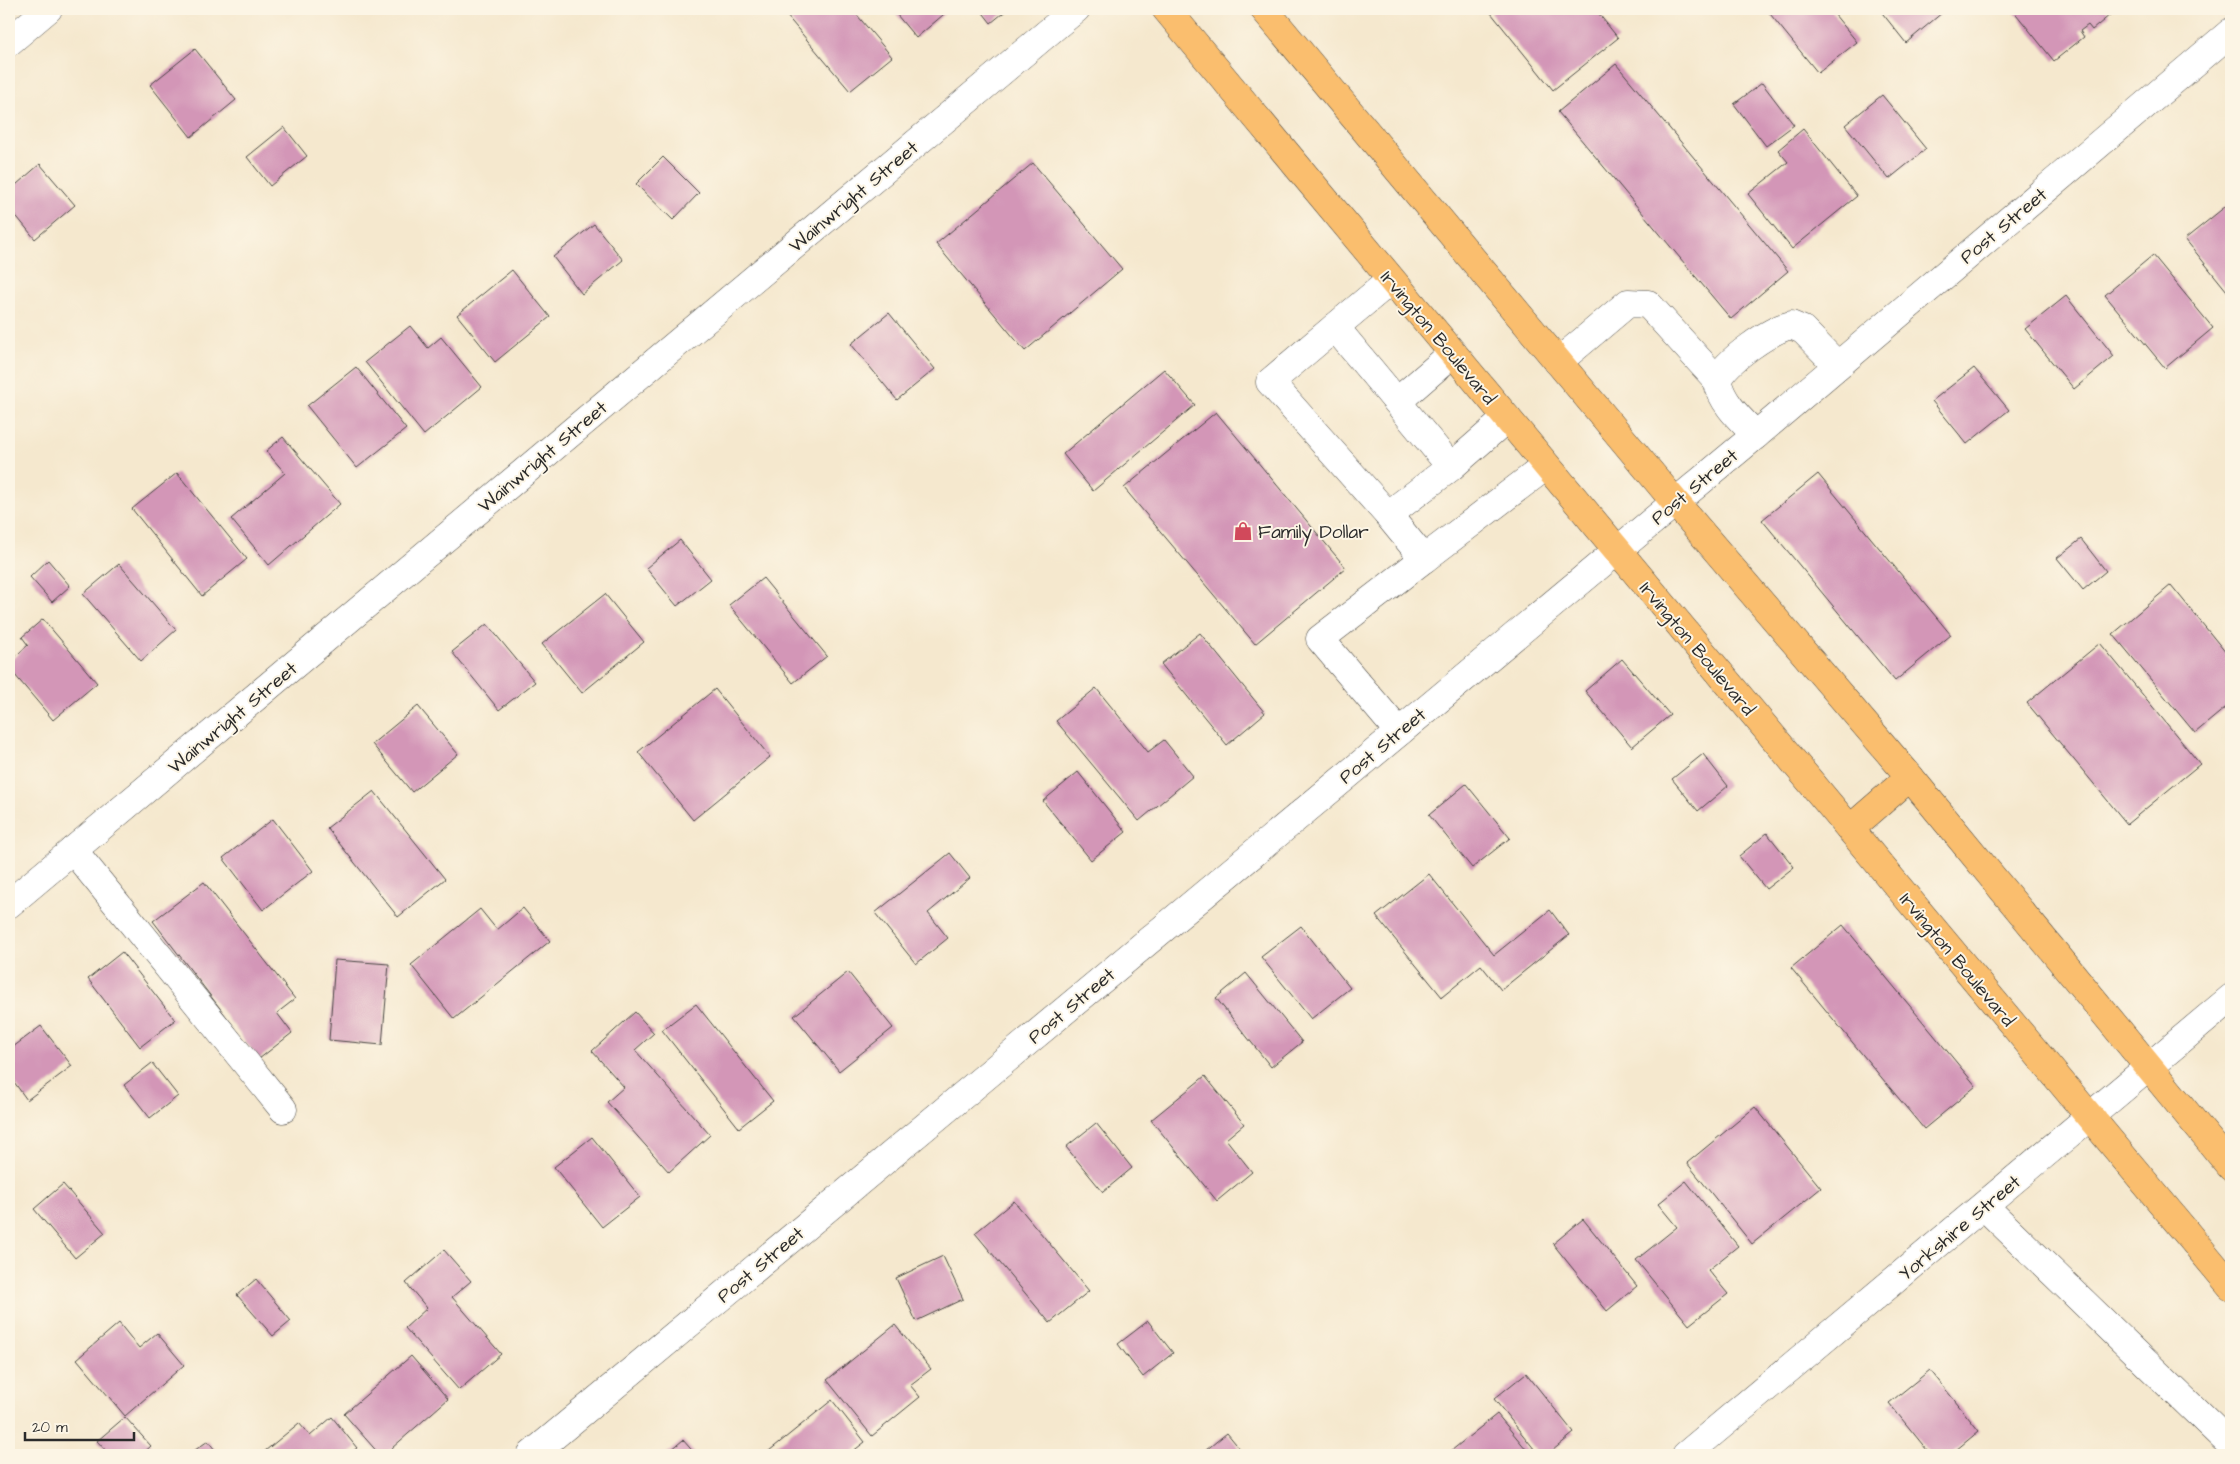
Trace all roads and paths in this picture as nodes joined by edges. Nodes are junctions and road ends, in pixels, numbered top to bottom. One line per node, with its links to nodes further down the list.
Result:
1 (48, 9): 6 (street)
2 (1076, 9): 25 (street, Wainwright Street)
3 (1166, 9): 7 (main road, Irvington Boulevard)
4 (1264, 9): 10 (main road)
5 (2231, 32): 11 (street, Post Street)
6 (9, 42)
7 (1391, 280): 8 (street); 9 (main road, Irvington Boulevard)
8 (1335, 327): 13 (street); 19 (street)
9 (1453, 353): 13 (street); 14 (main road, Irvington Boulevard)
10 (1558, 362): 12 (street); 18 (main road)
11 (1837, 366): 12 (street); 15 (street, Post Street)
12 (1717, 380): 15 (street)
13 (1398, 401): 17 (street)
14 (1507, 418): 16 (main road, Irvington Boulevard); 17 (street)
15 (1756, 435): 18 (street, Post Street)
16 (1546, 466): 20 (main road, Irvington Boulevard); 21 (street)
17 (1451, 467): 19 (street)
18 (1675, 502): 20 (street, Post Street); 23 (main road)
19 (1388, 515): 21 (street)
20 (1617, 550): 22 (street, Post Street); 24 (main road, Irvington Boulevard)
21 (1424, 559): 22 (street)
22 (1399, 732): 35 (street, Post Street)
23 (1910, 777): 24 (main road); 28 (main road)
24 (1850, 829): 30 (main road, Irvington Boulevard)
25 (73, 850): 26 (street, Wainwright Street); 29 (street)
26 (9, 904)
27 (2231, 998): 28 (street, Yorkshire Street)
28 (2149, 1067): 30 (street, Yorkshire Street); 31 (main road)
29 (284, 1109)
30 (2091, 1118): 32 (street, Yorkshire Street); 33 (main road, Irvington Boulevard)
31 (2231, 1167)
32 (1984, 1206): 34 (street); 36 (street, Yorkshire Street)
33 (2231, 1286)
34 (2231, 1445)
35 (531, 1455)
36 (1686, 1455)

